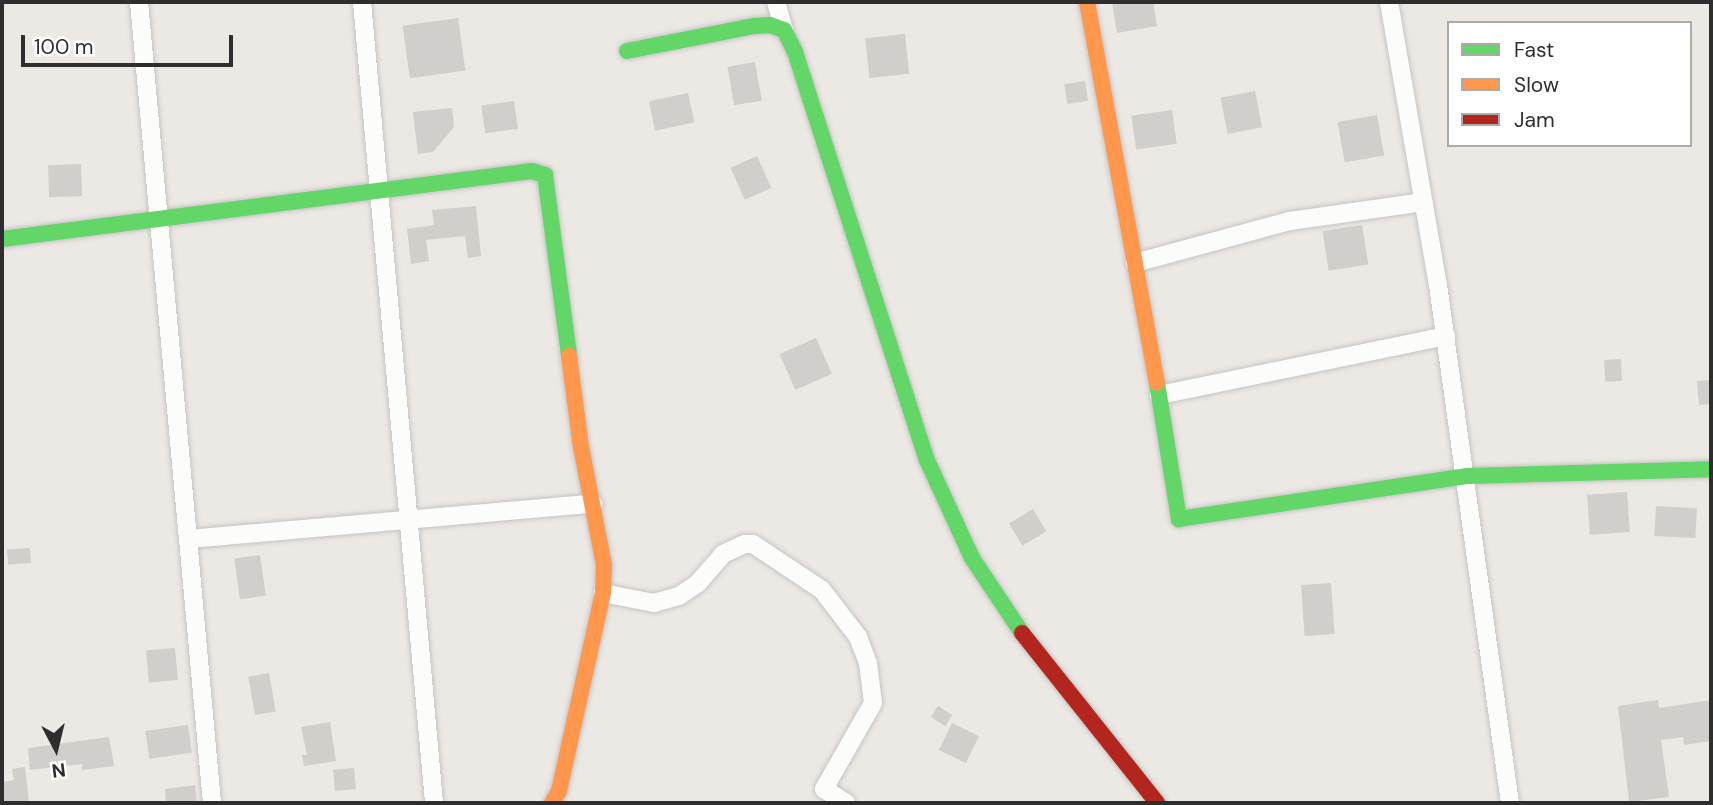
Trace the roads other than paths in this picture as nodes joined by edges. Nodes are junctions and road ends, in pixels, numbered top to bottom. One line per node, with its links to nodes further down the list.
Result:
1 (139, 2): 10 (street)
2 (362, 2): 8 (street)
3 (776, 2): 6 (street)
4 (1087, 2): 12 (street)
5 (1390, 2): 9 (street)
6 (784, 30): 7 (street); 25 (street)
7 (627, 51)
8 (379, 191): 10 (street); 17 (street); 18 (street)
9 (1424, 202): 12 (street); 13 (street)
10 (159, 219): 11 (street); 19 (street)
11 (2, 239)
12 (1135, 263): 14 (street)
13 (1446, 336): 14 (street); 16 (street)
14 (1159, 395): 16 (street)
15 (1711, 468): 16 (street)
16 (1466, 476): 26 (street)
17 (593, 504): 18 (street); 20 (street)
18 (408, 520): 19 (street); 22 (street)
19 (189, 539): 21 (street)
20 (603, 593): 23 (street); 24 (street)
21 (212, 803)
22 (434, 803)
23 (552, 803)
24 (846, 803)
25 (1157, 803)
26 (1510, 803)

